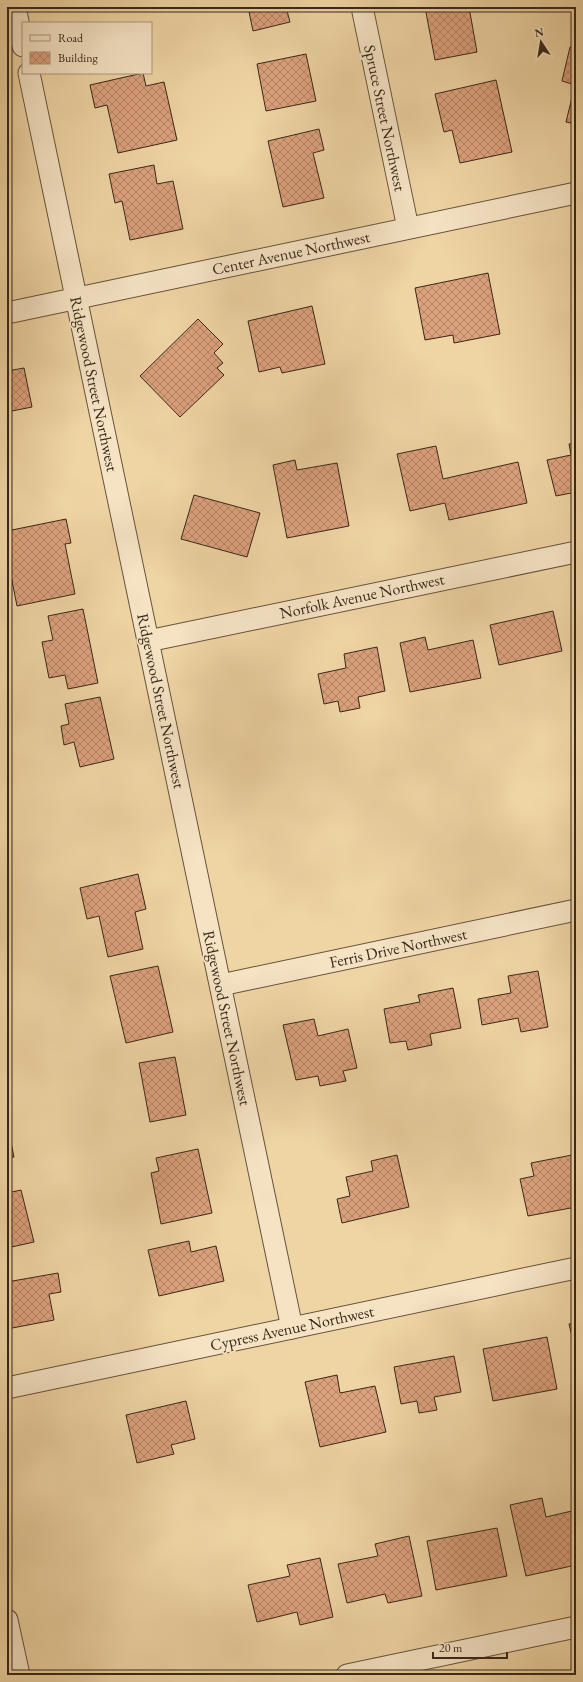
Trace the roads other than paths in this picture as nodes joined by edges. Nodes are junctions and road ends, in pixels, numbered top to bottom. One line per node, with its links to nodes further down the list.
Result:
1 (15, 7): 3 (street)
2 (362, 7): 6 (street, Spruce Street Northwest)
3 (22, 41)
4 (29, 74): 7 (street, Ridgewood Street Northwest)
5 (576, 193): 6 (street, Center Avenue Northwest)
6 (408, 228): 7 (street, Center Avenue Northwest)
7 (76, 299): 8 (street, Center Avenue Northwest); 10 (street, Ridgewood Street Northwest)
8 (7, 313)
9 (576, 552): 10 (street, Norfolk Avenue Northwest)
10 (148, 641): 12 (street, Ridgewood Street Northwest)
11 (576, 910): 12 (street, Ferris Drive Northwest)
12 (220, 985): 14 (street, Ridgewood Street Northwest)
13 (576, 1268): 14 (street, Cypress Avenue Northwest)
14 (292, 1328): 15 (street, Cypress Avenue Northwest)
15 (7, 1388)
16 (7, 1620): 18 (street)
17 (576, 1627): 19 (street)
18 (19, 1675)
19 (347, 1675)

